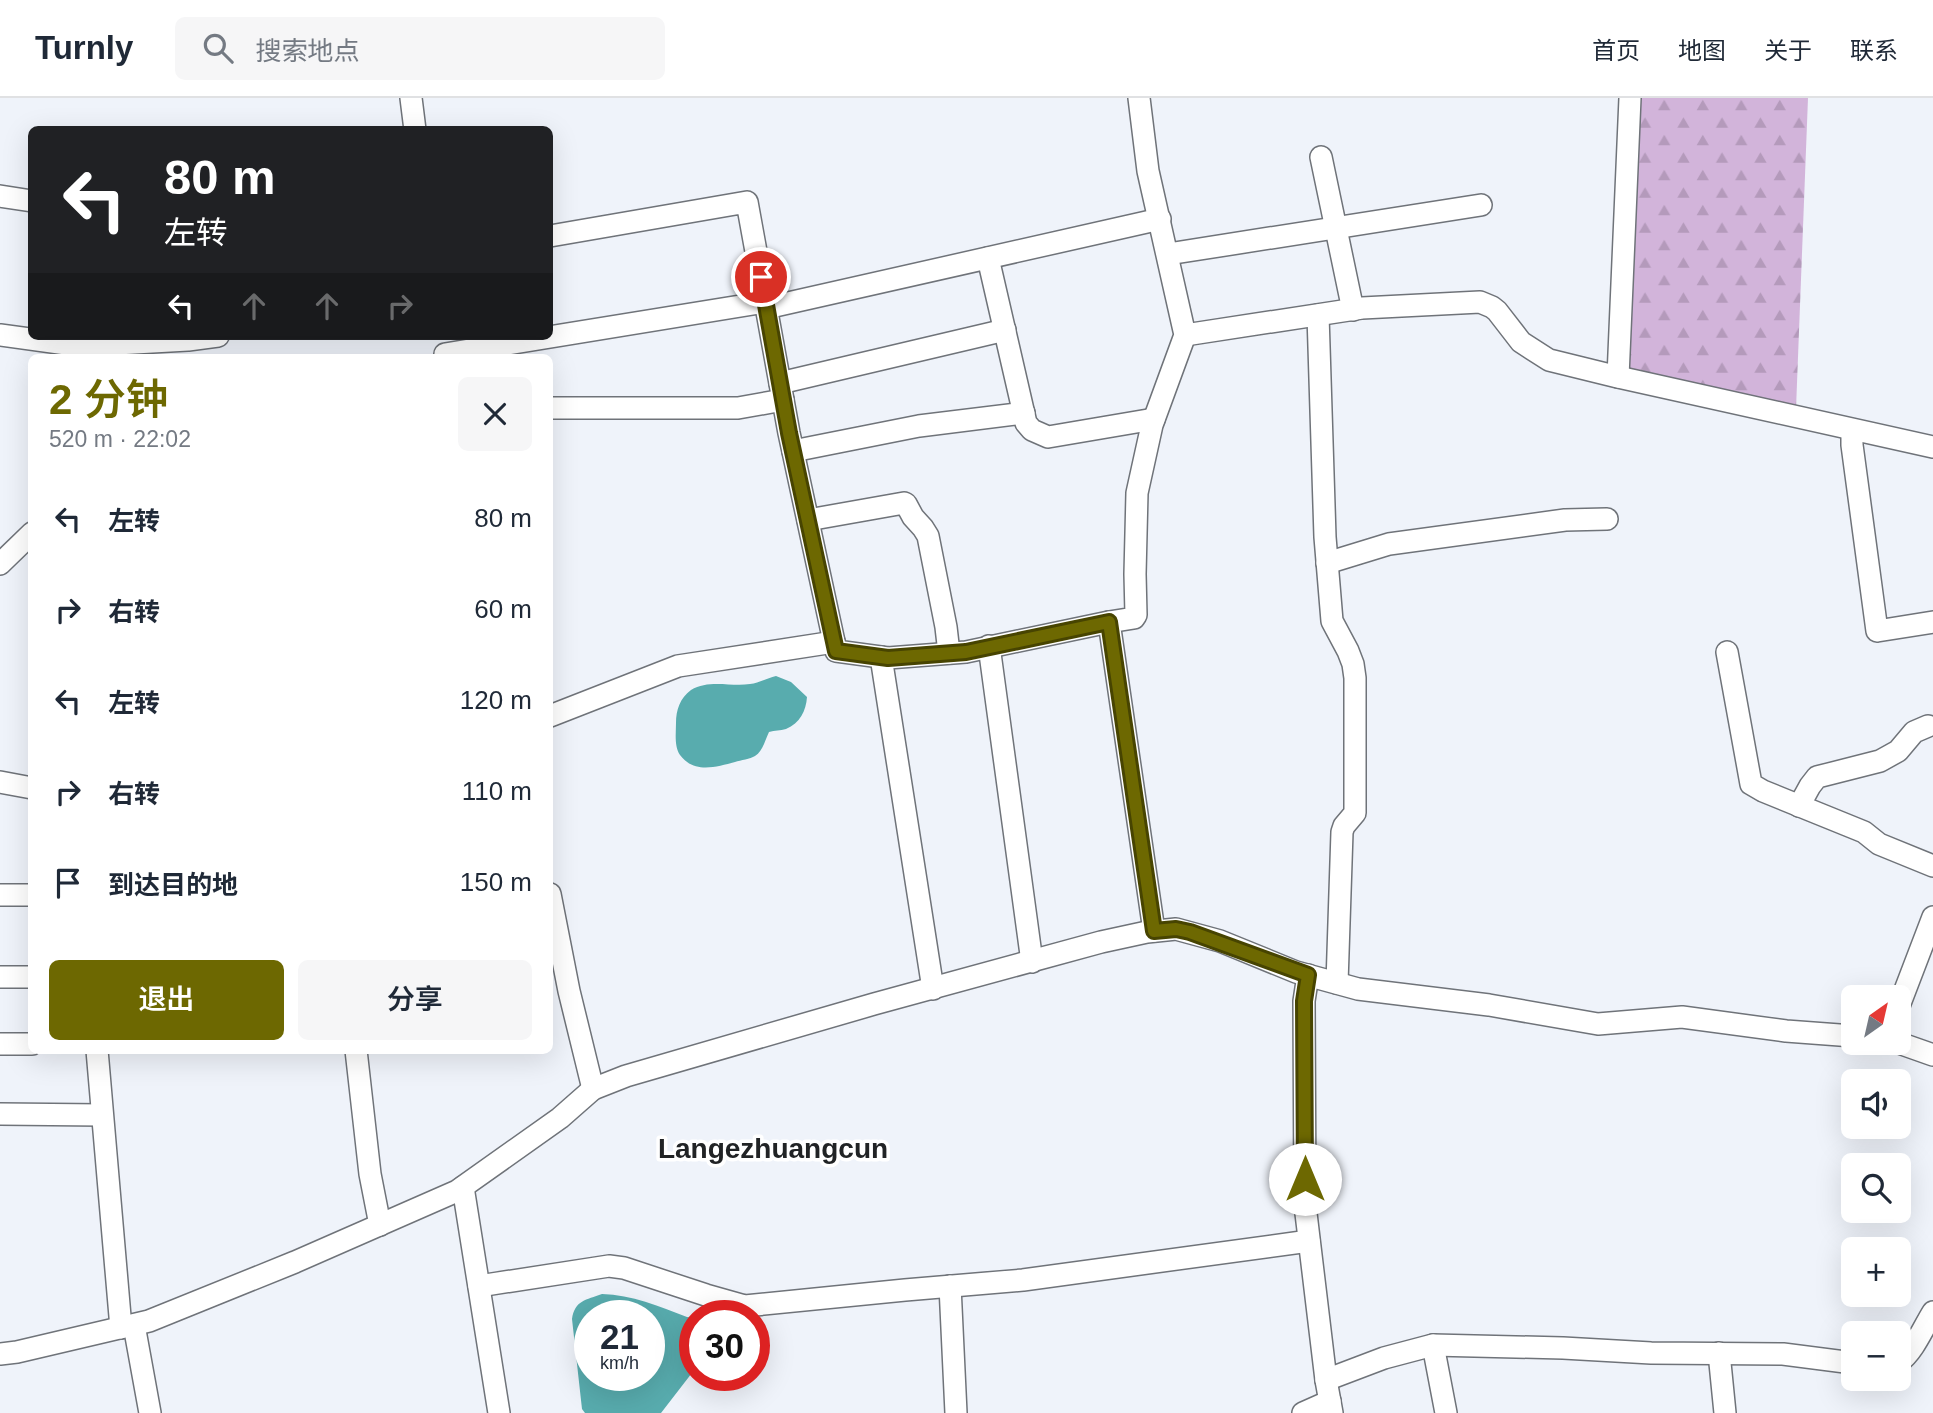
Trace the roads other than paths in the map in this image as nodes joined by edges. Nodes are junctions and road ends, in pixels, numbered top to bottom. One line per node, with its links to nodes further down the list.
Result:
1 (411, 98): 4 (street)
2 (1139, 98): 9 (street)
3 (1630, 98): 27 (street)
4 (414, 126)
5 (1321, 157): 10 (street)
6 (0, 196): 7 (street)
7 (28, 200)
8 (1481, 205): 10 (street)
9 (1160, 219): 12 (street); 13 (street)
10 (1336, 227): 12 (street); 15 (street)
11 (553, 235): 14 (street)
12 (1168, 254): 20 (street)
13 (988, 258): 14 (street); 17 (street)
14 (766, 305): 18 (street); 28 (street)
15 (1353, 310): 16 (street); 27 (street)
16 (1318, 315): 20 (street); 39 (street)
17 (1005, 330): 28 (street); 30 (street)
18 (553, 334)
19 (0, 335): 21 (street)
20 (1185, 335): 31 (street)
21 (28, 339)
22 (37, 340): 25 (street)
23 (188, 340): 25 (street)
24 (511, 340): 26 (street)
25 (81, 346)
26 (445, 349)
27 (1618, 377): 32 (street)
28 (782, 392): 29 (street); 34 (street)
29 (553, 408)
30 (1024, 413): 31 (street); 34 (street)
31 (1154, 419): 40 (street)
32 (1852, 429): 33 (street); 41 (street)
33 (1933, 447)
34 (793, 451): 36 (street)
35 (1607, 519): 39 (street)
36 (808, 520): 42 (street); 45 (street)
37 (28, 536): 38 (street)
38 (4, 555)
39 (1327, 564): 62 (street)
40 (1109, 622): 43 (street); 57 (street)
41 (1933, 622)
42 (834, 642): 46 (street); 47 (street)
43 (989, 646): 45 (street); 58 (street)
44 (1727, 652): 51 (street)
45 (948, 653): 46 (street)
46 (881, 657): 64 (street)
47 (553, 715)
48 (1928, 726): 51 (street)
49 (0, 782): 50 (street)
50 (28, 787)
51 (1800, 806): 52 (street)
52 (1933, 866)
53 (0, 895): 54 (street)
54 (28, 895)
55 (1933, 917): 63 (street)
56 (553, 927): 65 (street)
57 (1154, 931): 58 (street); 59 (street)
58 (1032, 962): 64 (street)
59 (1308, 975): 62 (street); 78 (street)
60 (0, 976): 61 (street)
61 (28, 977)
62 (1336, 983): 66 (street)
63 (1907, 985)
64 (933, 989): 73 (street)
65 (559, 992): 73 (street)
66 (1841, 1035)
67 (0, 1044): 68 (street)
68 (28, 1044)
69 (1911, 1047): 72 (street)
70 (97, 1054): 75 (street)
71 (356, 1054): 77 (street)
72 (1933, 1055)
73 (593, 1089): 76 (street)
74 (0, 1114): 75 (street)
75 (102, 1115): 82 (street)
76 (463, 1187): 77 (street); 79 (street)
77 (380, 1225): 82 (street)
78 (1309, 1241): 80 (street); 88 (street)
79 (479, 1286): 80 (street); 90 (street)
80 (950, 1286): 91 (street)
81 (1930, 1326): 84 (street)
82 (127, 1327): 86 (street); 89 (street)
83 (1433, 1345): 85 (street); 88 (street); 93 (street)
84 (1911, 1350)
85 (1719, 1353): 87 (street); 94 (street)
86 (0, 1354)
87 (1841, 1361)
88 (1329, 1398): 92 (street)
89 (150, 1413)
90 (499, 1413)
91 (956, 1413)
92 (1303, 1413)
93 (1446, 1413)
94 (1725, 1413)

